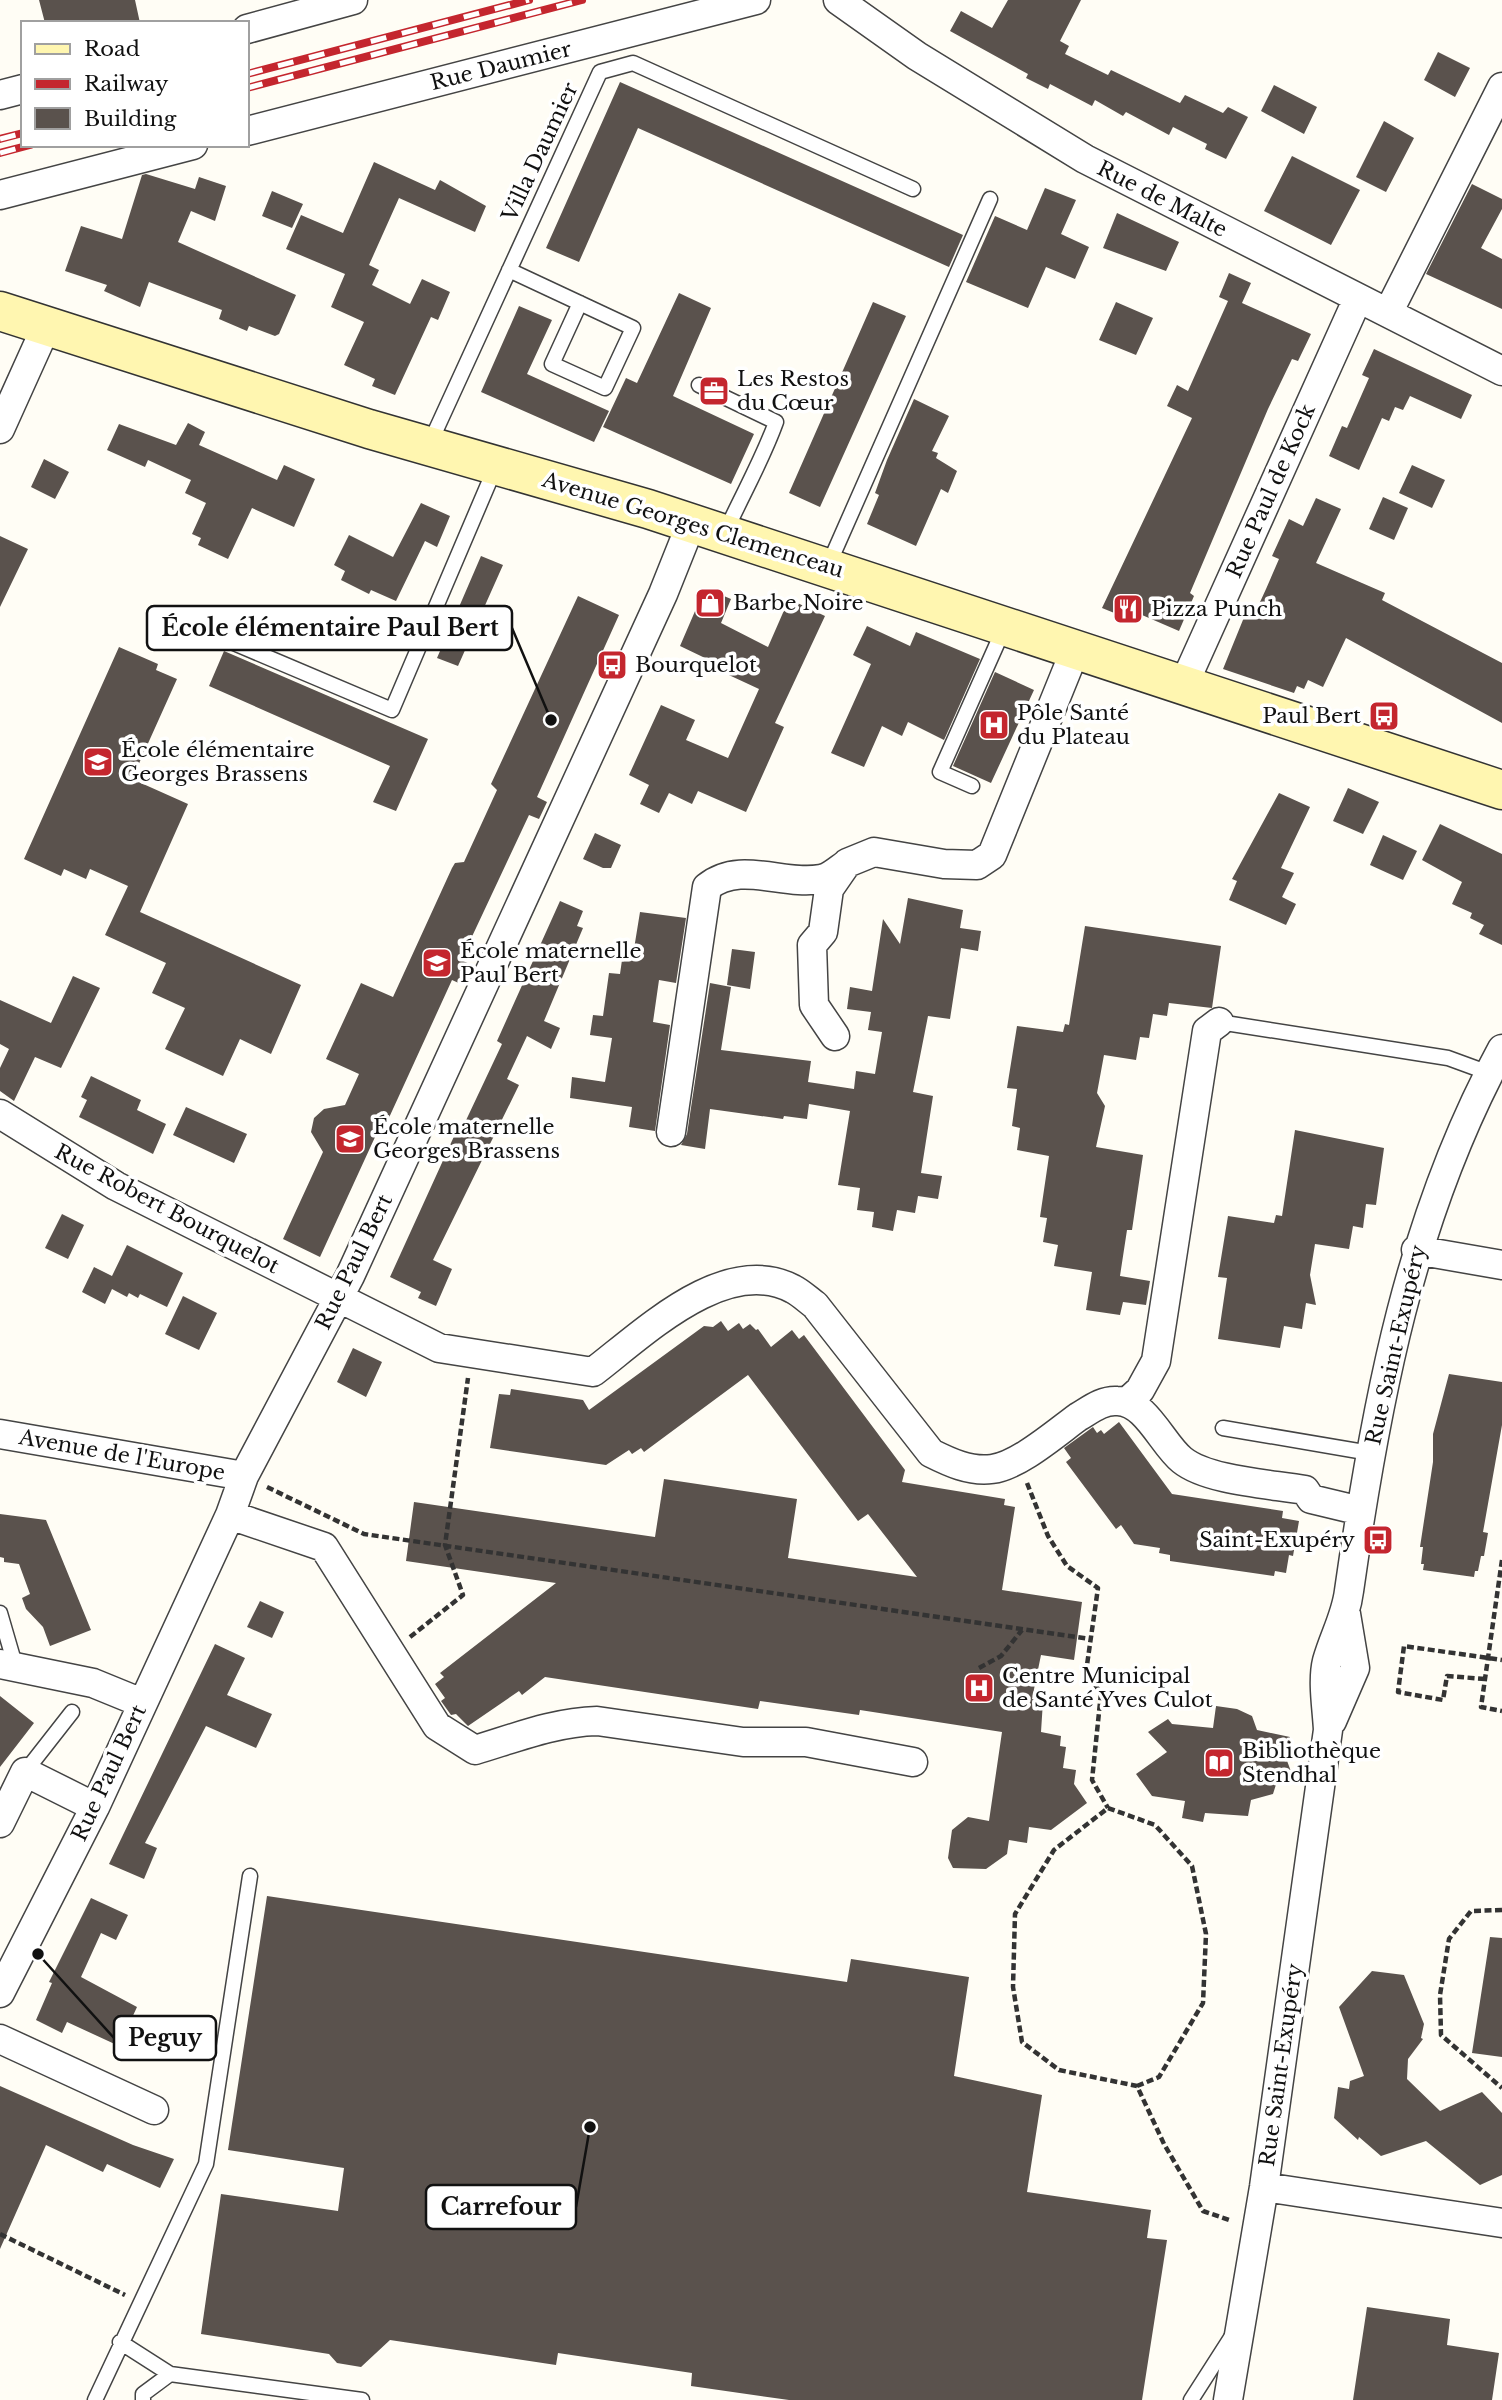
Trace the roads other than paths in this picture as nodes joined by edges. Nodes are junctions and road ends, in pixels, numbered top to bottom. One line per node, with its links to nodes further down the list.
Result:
1 (353, 0): 4 (street)
2 (756, 0): 8 (street, Rue Daumier)
3 (838, 0): 14 (street, Rue de Malte)
4 (248, 29)
5 (1502, 87): 17 (street)
6 (21, 90): 7 (street)
7 (0, 95)
8 (248, 131)
9 (185, 147): 11 (street)
10 (913, 189): 13 (lane, Villa Daumier)
11 (0, 195)
12 (990, 199): 25 (lane)
13 (509, 270): 15 (lane); 22 (lane, Villa Daumier)
14 (1358, 298): 17 (street, Rue de Malte); 29 (street, Rue Paul de Kock)
15 (580, 303): 15 (lane)
16 (0, 311): 18 (main road, Avenue Georges Clemenceau)
17 (1388, 313): 19 (street, Rue de Malte)
18 (47, 327): 21 (street); 22 (main road, Avenue Georges Clemenceau)
19 (1502, 371)
20 (699, 385): 24 (lane)
21 (0, 429)
22 (429, 445): 23 (main road, Avenue Georges Clemenceau)
23 (497, 465): 24 (main road, Avenue Georges Clemenceau); 27 (lane)
24 (708, 529): 25 (main road, Avenue Georges Clemenceau); 41 (street, Rue Paul Bert)
25 (827, 567): 26 (main road, Avenue Georges Clemenceau)
26 (1006, 625): 28 (main road, Avenue Georges Clemenceau); 30 (lane)
27 (222, 638)
28 (1076, 648): 29 (main road, Avenue Georges Clemenceau); 32 (street)
29 (1184, 684): 31 (main road, Avenue Georges Clemenceau)
30 (972, 786)
31 (1502, 790)
32 (847, 863): 34 (street); 38 (street)
33 (1219, 1022): 36 (lane); 42 (street)
34 (835, 1036)
35 (1502, 1049): 36 (street, Rue Saint-Exupéry)
36 (1489, 1073): 39 (street, Rue Saint-Exupéry)
37 (0, 1114): 41 (street, Rue Robert Bourquelot)
38 (671, 1132)
39 (1416, 1250): 40 (street); 45 (street, Rue Saint-Exupéry)
40 (1502, 1265)
41 (338, 1299): 42 (street, Rue Robert Bourquelot); 46 (street, Rue Paul Bert)
42 (1127, 1402): 47 (street)
43 (1223, 1428): 45 (lane)
44 (0, 1434): 46 (street, Avenue de l'Europe)
45 (1370, 1453): 47 (street, Rue Saint-Exupéry)
46 (244, 1476): 48 (street, Rue Paul Bert)
47 (1361, 1511): 61 (street, Rue Saint-Exupéry)
48 (230, 1515): 51 (street, Rue Paul Bert); 53 (street)
49 (0, 1613): 50 (lane)
50 (8, 1666): 51 (street)
51 (142, 1703): 55 (street, Rue Paul Bert)
52 (72, 1712): 54 (lane)
53 (913, 1762)
54 (25, 1772): 55 (street); 56 (street)
55 (95, 1807): 58 (street, Rue Paul Bert)
56 (0, 1823)
57 (250, 1876): 64 (lane)
58 (0, 1993)
59 (0, 2039): 60 (street)
60 (154, 2110)
61 (1264, 2187): 62 (street); 63 (street, Rue Saint-Exupéry)
62 (1502, 2222)
63 (1240, 2323): 69 (lane); 70 (street, Rue Saint-Exupéry)
64 (120, 2342): 65 (lane); 66 (lane)
65 (170, 2374): 67 (lane); 68 (lane)
66 (95, 2400)
67 (143, 2400)
68 (362, 2400)
69 (1191, 2400)
70 (1228, 2400)

